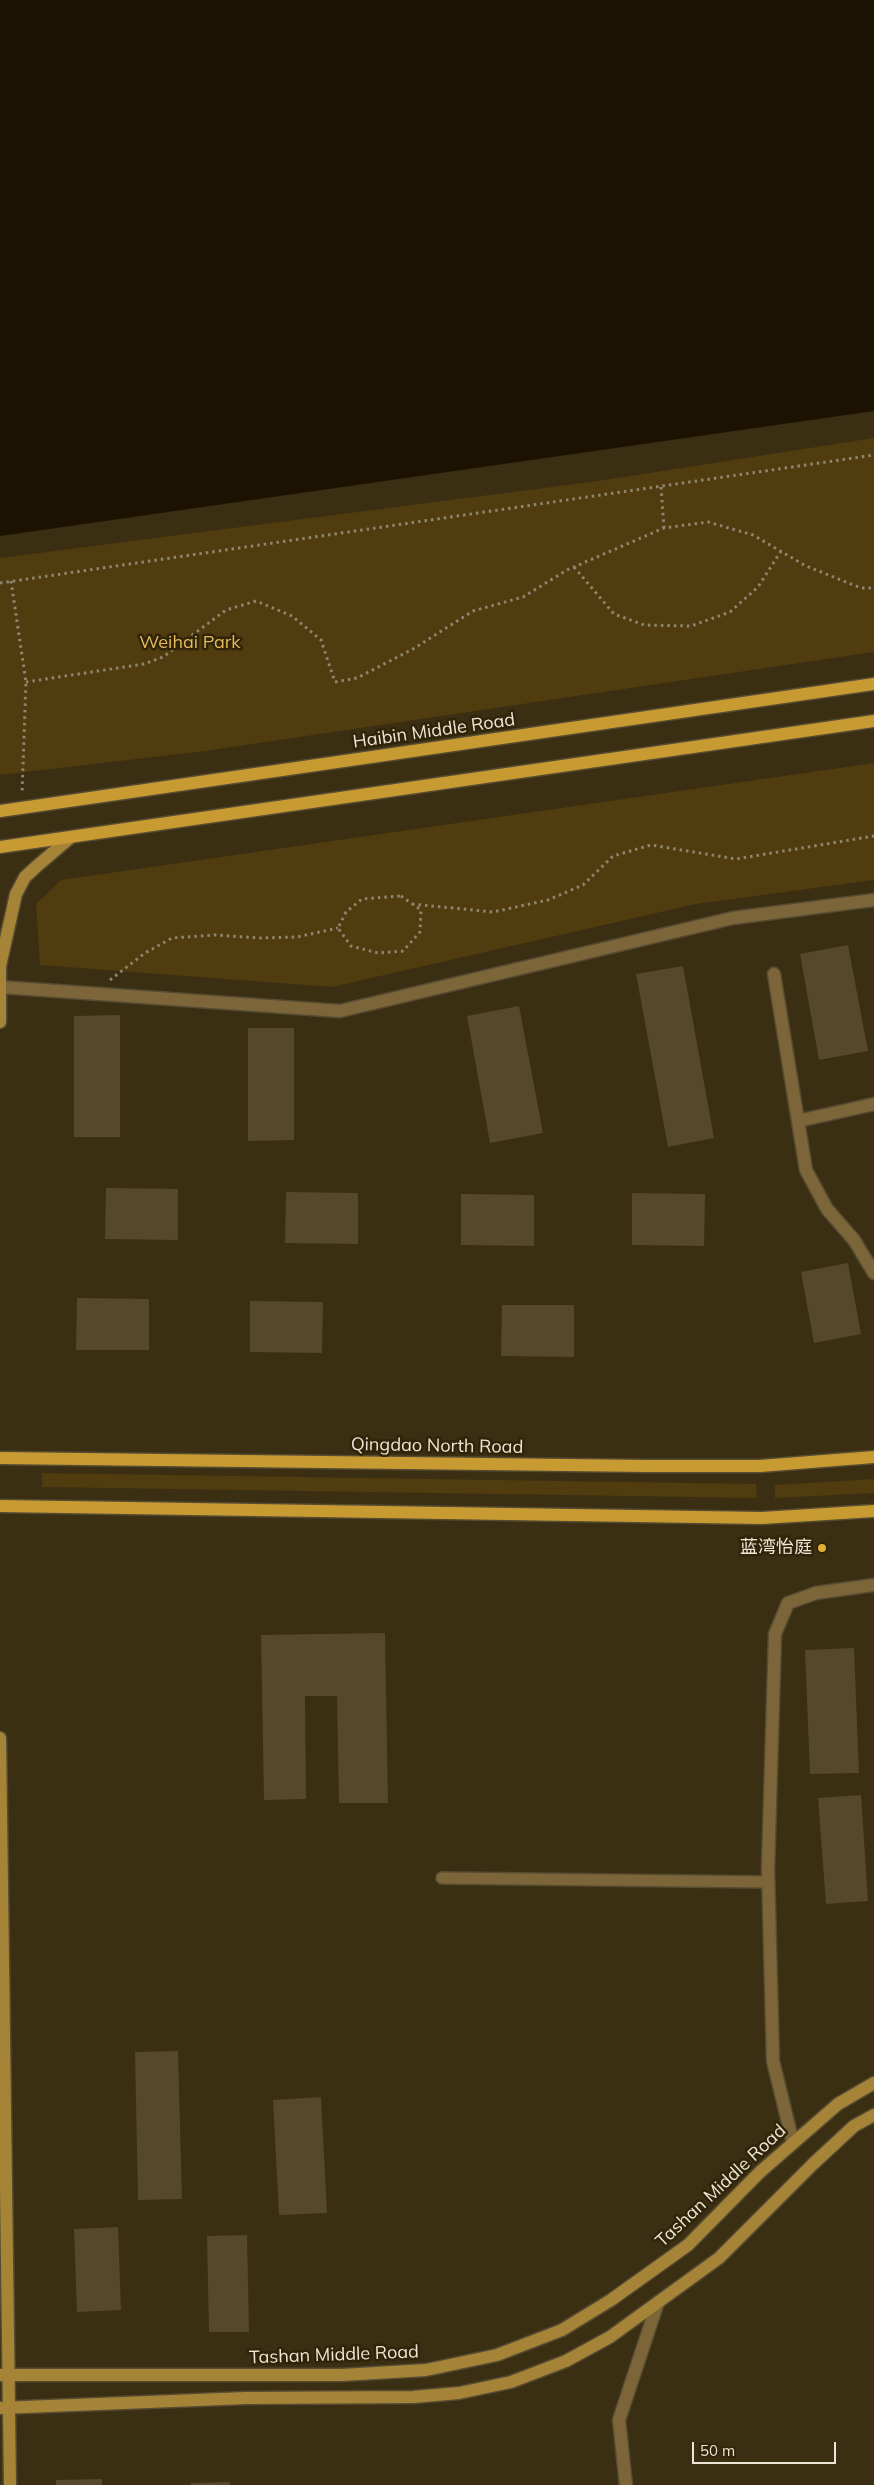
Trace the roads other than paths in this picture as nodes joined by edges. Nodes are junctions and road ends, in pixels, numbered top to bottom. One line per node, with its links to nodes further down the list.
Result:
1 (874, 684): 3 (main road, Haibin Middle Road)
2 (874, 721): 4 (main road)
3 (0, 811)
4 (71, 837): 5 (main road); 8 (main road)
5 (0, 847)
6 (874, 900): 10 (street)
7 (0, 961): 8 (main road)
8 (0, 966): 10 (main road)
9 (774, 974): 13 (street)
10 (0, 987): 11 (main road)
11 (0, 1022)
12 (874, 1104): 13 (street)
13 (798, 1122): 14 (street)
14 (874, 1273)
15 (874, 1457): 16 (main road, Qingdao North Road)
16 (0, 1458)
17 (0, 1506): 18 (main road)
18 (874, 1511)
19 (874, 1585): 22 (street)
20 (0, 1738): 23 (main road)
21 (442, 1878): 22 (lane)
22 (768, 1882): 26 (street)
23 (2, 1945): 28 (main road)
24 (874, 2083): 26 (main road, Tashan Middle Road)
25 (874, 2115): 27 (main road)
26 (793, 2143): 28 (main road, Tashan Middle Road)
27 (658, 2302): 29 (main road); 31 (street)
28 (5, 2375): 29 (main road)
29 (5, 2408): 30 (main road)
30 (10, 2485)
31 (626, 2485)

